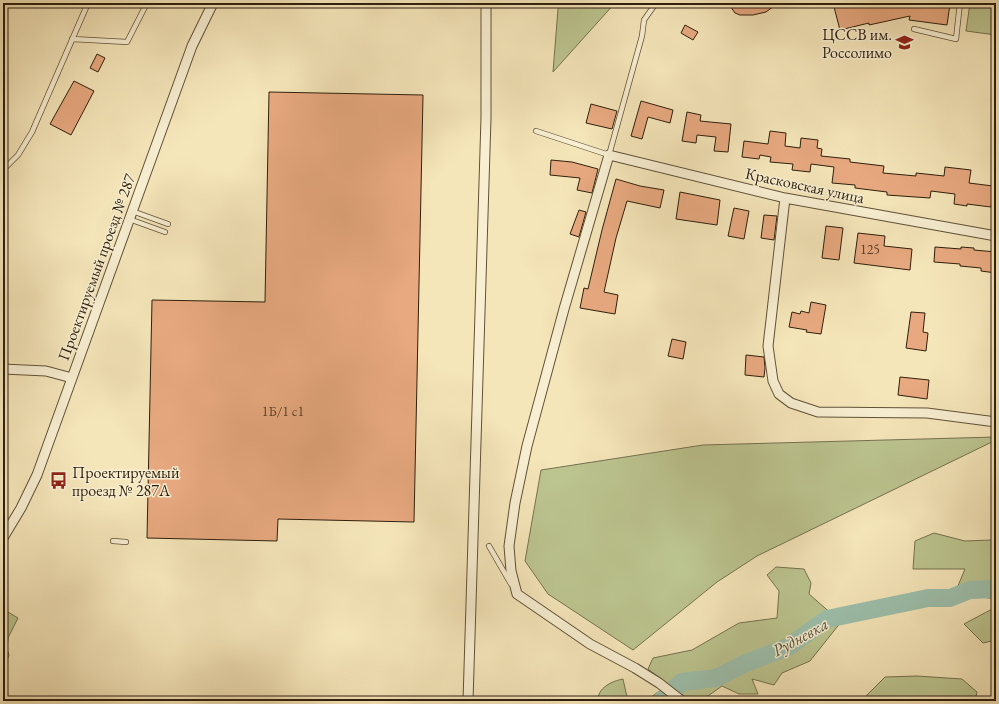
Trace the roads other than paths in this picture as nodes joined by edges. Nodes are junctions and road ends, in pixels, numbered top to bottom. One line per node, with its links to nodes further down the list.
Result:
1 (88, 3): 8 (lane)
2 (147, 3): 8 (lane)
3 (213, 3): 13 (street, Проектируемый проезд № 287)
4 (486, 3): 25 (street)
5 (656, 3): 10 (lane)
6 (960, 3): 7 (lane)
7 (914, 29)
8 (72, 39): 11 (lane)
9 (536, 132): 10 (lane)
10 (609, 156): 12 (street, Красковская улица); 24 (street)
11 (3, 170)
12 (785, 198): 16 (street, Красковская улица); 19 (street)
13 (131, 215): 14 (lane); 15 (lane); 18 (street, Проектируемый проезд № 287)
14 (168, 224)
15 (165, 232)
16 (996, 236)
17 (3, 369): 18 (street)
18 (72, 378): 20 (street, Проектируемый проезд № 287)
19 (996, 422)
20 (3, 538)
21 (114, 541): 22 (lane)
22 (126, 542)
23 (489, 546): 24 (lane)
24 (517, 594): 26 (street)
25 (468, 701)
26 (682, 701)

